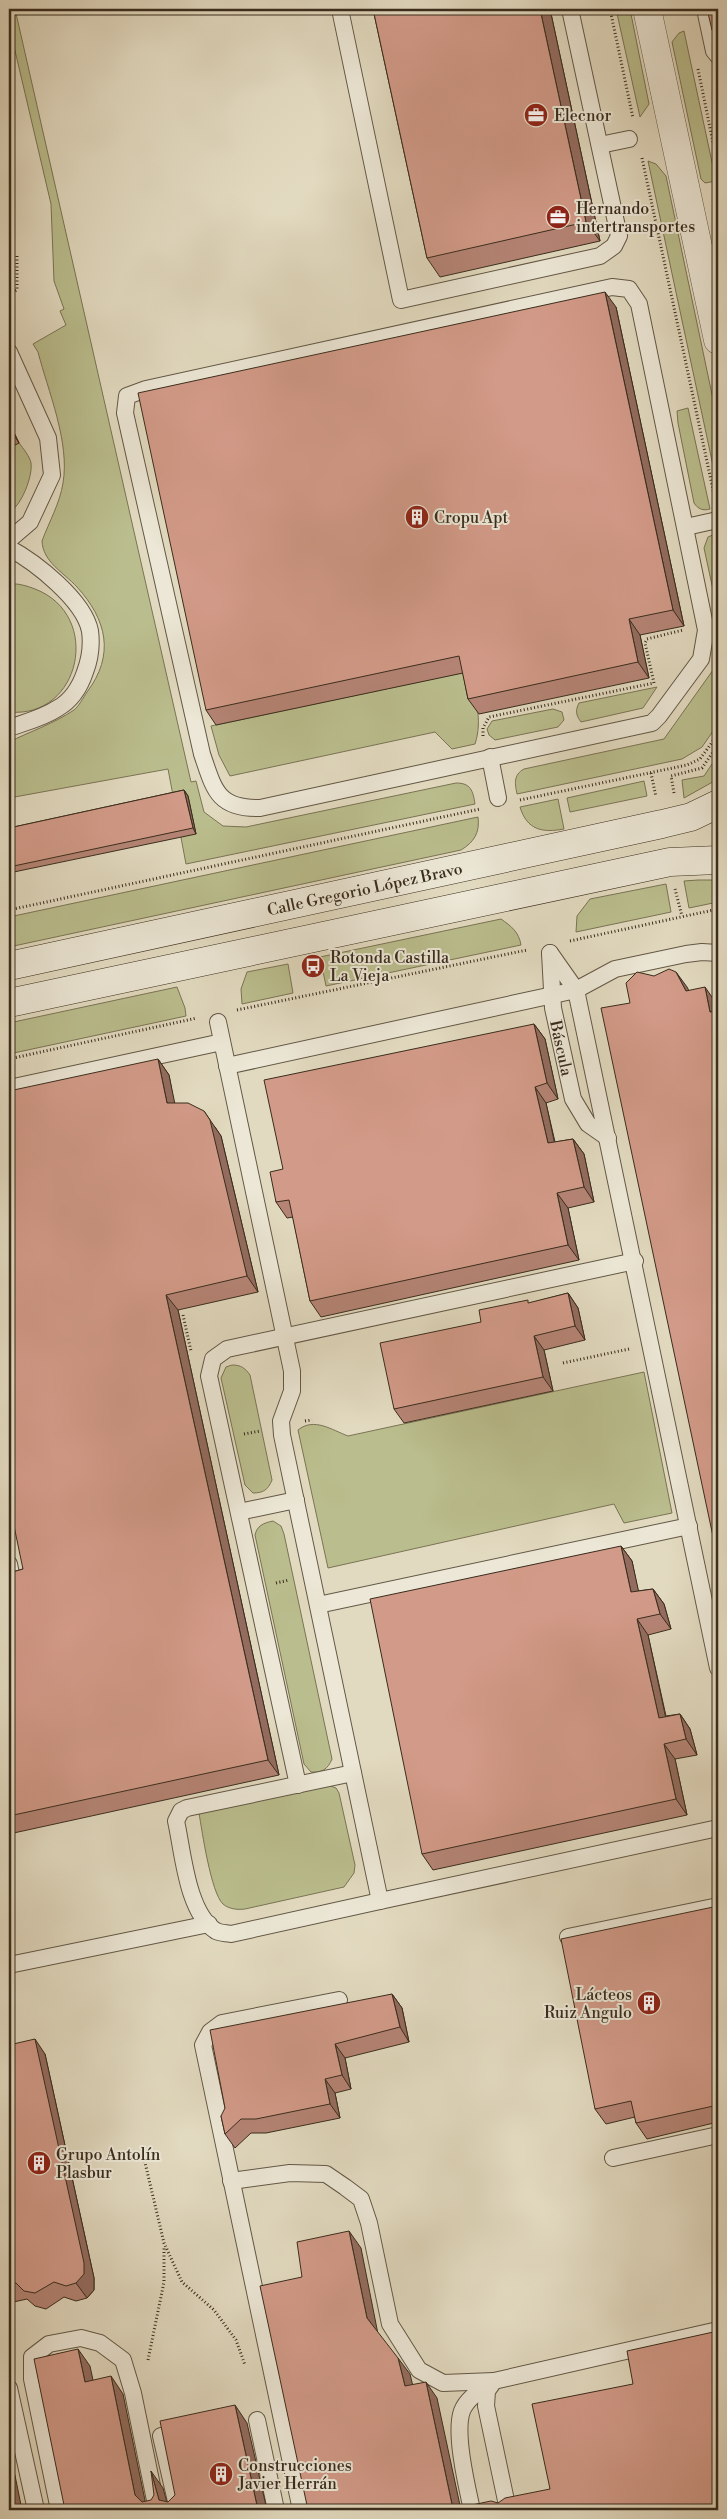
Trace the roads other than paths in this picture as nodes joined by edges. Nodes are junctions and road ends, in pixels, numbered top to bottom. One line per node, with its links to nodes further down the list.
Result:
1 (343, 9): 7 (lane)
2 (570, 9): 7 (lane)
3 (647, 9): 8 (main road)
4 (701, 13): 5 (lane)
5 (718, 56)
6 (629, 139): 7 (lane)
7 (600, 145)
8 (718, 340)
9 (9, 352): 12 (lane)
10 (712, 521): 11 (lane)
11 (686, 527): 15 (lane); 15 (lane)
12 (9, 540)
13 (9, 548): 14 (lane)
14 (9, 728)
15 (490, 757): 16 (lane)
16 (494, 803)
17 (718, 804): 20 (main road, Calle Gregorio López Bravo)
18 (718, 860): 22 (main road)
19 (718, 954): 21 (lane)
20 (9, 966)
21 (576, 990): 23 (lane); 23 (lane, Báscula); 28 (lane)
22 (9, 1002)
23 (553, 1002): 26 (lane); 28 (lane, Báscula)
24 (212, 1019): 25 (lane)
25 (222, 1042): 26 (lane); 27 (lane)
26 (228, 1066): 30 (lane)
27 (9, 1088)
28 (608, 1138): 29 (lane)
29 (634, 1261): 30 (lane); 33 (lane)
30 (286, 1337): 31 (lane); 32 (lane)
31 (296, 1500): 32 (lane); 34 (lane)
32 (239, 1512): 37 (lane)
33 (689, 1526): 34 (lane); 35 (lane)
34 (318, 1605): 36 (lane)
35 (718, 1668)
36 (353, 1773): 37 (lane); 39 (lane)
37 (298, 1784): 41 (lane)
38 (718, 1828): 39 (lane)
39 (380, 1901): 41 (lane)
40 (718, 1906): 42 (lane)
41 (209, 1924): 43 (lane)
42 (568, 1937)
43 (9, 1965)
44 (339, 2000): 47 (lane)
45 (718, 2135): 46 (lane)
46 (613, 2158)
47 (231, 2181): 49 (lane); 58 (lane)
48 (718, 2330): 49 (lane)
49 (494, 2381): 59 (lane); 60 (lane)
50 (9, 2388): 53 (lane)
51 (257, 2420): 57 (lane)
52 (161, 2436): 56 (lane)
53 (36, 2510)
54 (59, 2510): 55 (lane)
55 (157, 2510)
56 (178, 2510)
57 (276, 2510)
58 (301, 2510)
59 (472, 2510)
60 (508, 2510)

